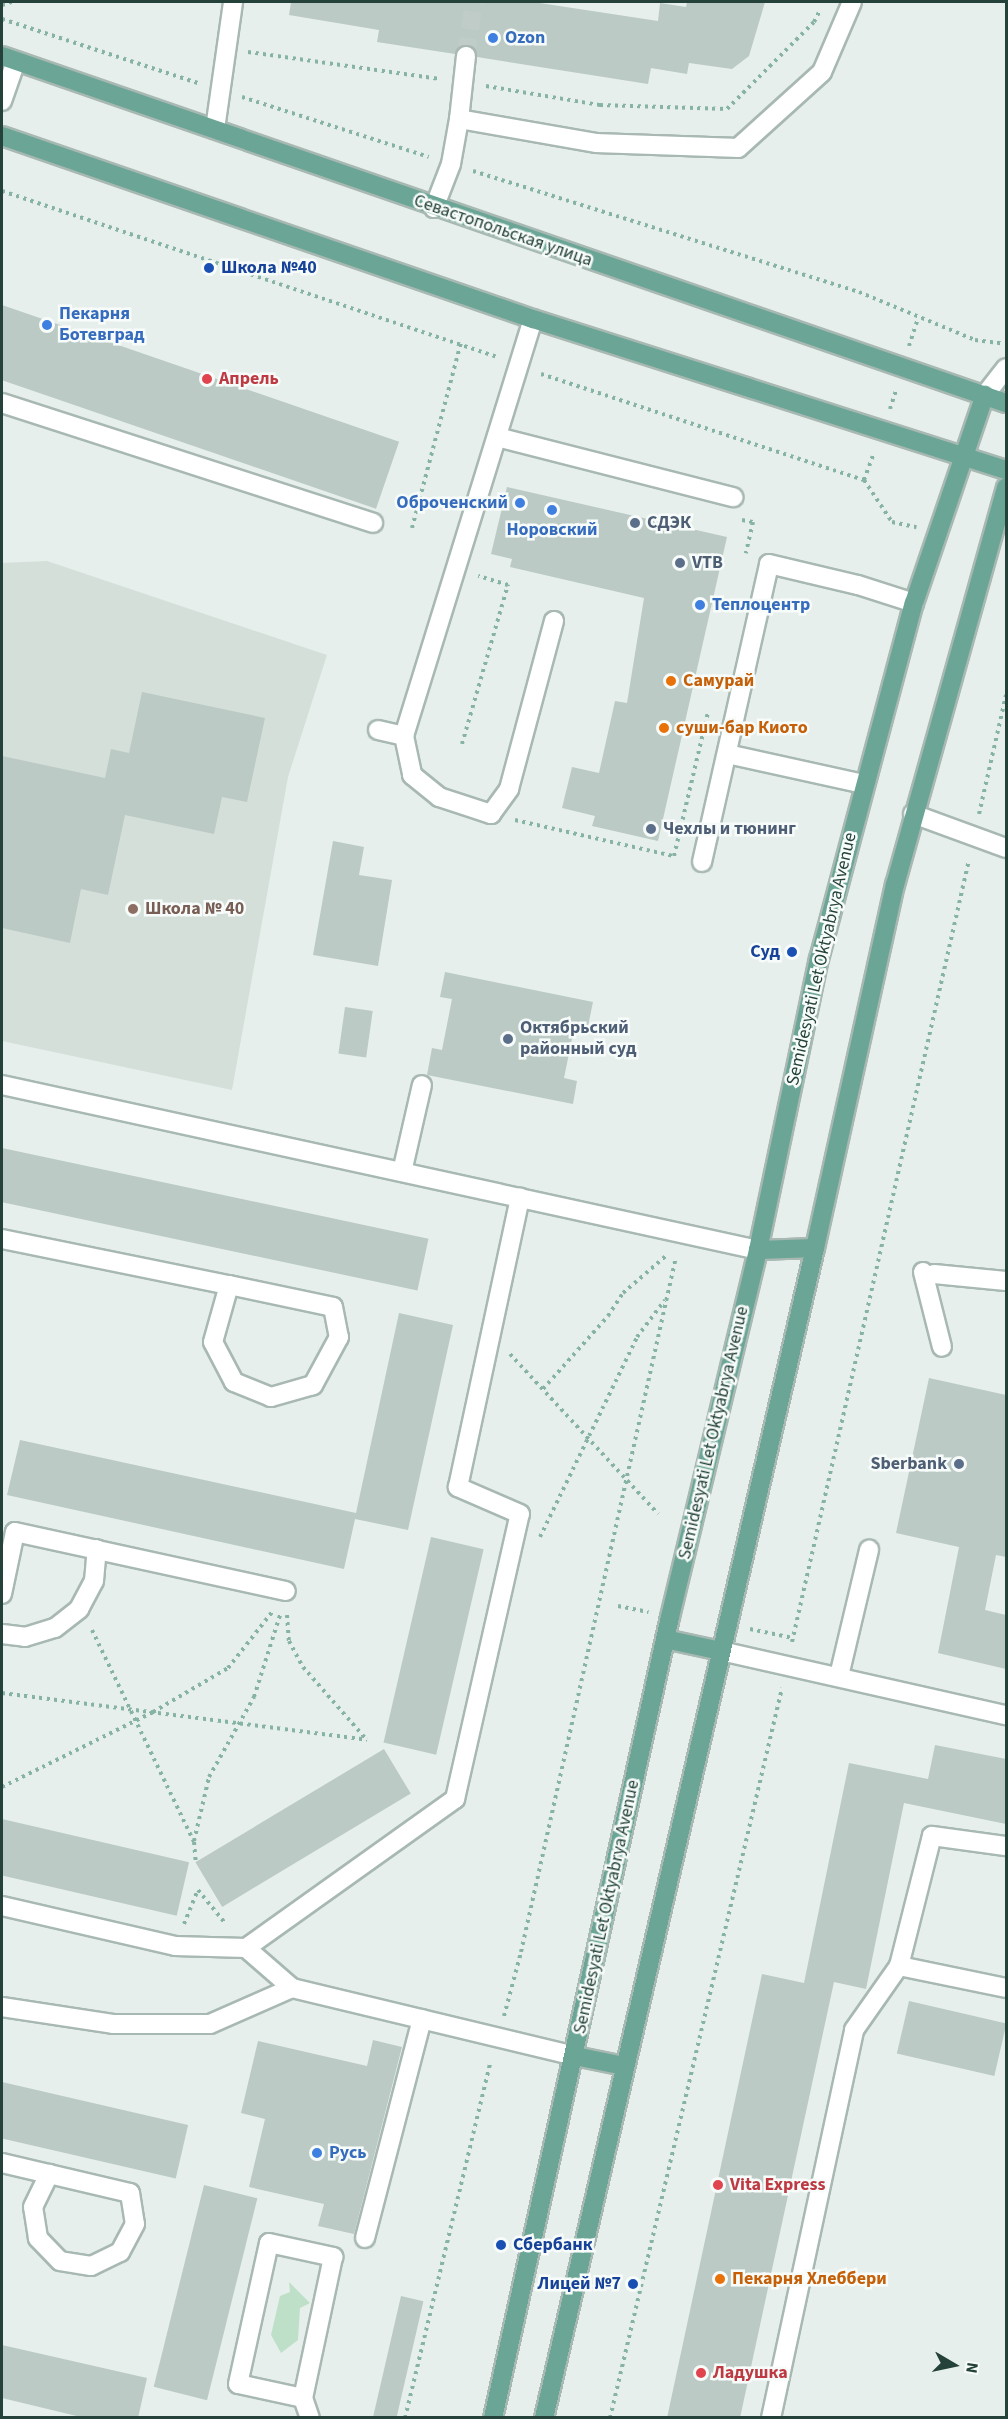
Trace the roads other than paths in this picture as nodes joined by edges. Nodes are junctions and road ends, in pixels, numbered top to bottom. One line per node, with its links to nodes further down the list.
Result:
1 (233, 2): 7 (street)
2 (852, 2): 6 (street)
3 (466, 56): 6 (street)
4 (9, 58): 5 (street); 7 (main road, Севастопольская улица)
5 (2, 100)
6 (459, 119): 9 (street)
7 (215, 129): 9 (main road, Севастопольская улица)
8 (2, 136): 10 (main road)
9 (434, 208): 12 (main road, Севастопольская улица)
10 (533, 319): 15 (street); 16 (main road)
11 (1006, 368): 12 (street)
12 (985, 395): 14 (main road, Севастопольская улица); 16 (main road, Semidesyati Let Oktyabrya Avenue)
13 (2, 403): 20 (street)
14 (1006, 403)
15 (497, 437): 19 (street); 24 (street)
16 (964, 456): 17 (main road); 21 (main road, Semidesyati Let Oktyabrya Avenue)
17 (1006, 470)
18 (1006, 487): 27 (main road)
19 (733, 497)
20 (373, 523)
21 (914, 603): 25 (street); 26 (main road, Semidesyati Let Oktyabrya Avenue)
22 (554, 621): 24 (street)
23 (378, 730): 24 (street)
24 (404, 736)
25 (727, 754): 26 (street); 29 (street)
26 (863, 784): 36 (main road, Semidesyati Let Oktyabrya Avenue)
27 (913, 814): 28 (street); 35 (main road)
28 (1006, 848)
29 (702, 862)
30 (2, 1085): 32 (street)
31 (422, 1085): 32 (street)
32 (402, 1172): 33 (street)
33 (520, 1198): 36 (street); 51 (street)
34 (2, 1239): 38 (street)
35 (815, 1248): 36 (main road); 46 (main road)
36 (758, 1250): 45 (main road, Semidesyati Let Oktyabrya Avenue)
37 (1006, 1281): 39 (street)
38 (230, 1286): 38 (street)
39 (942, 1347)
40 (97, 1549): 42 (street); 43 (street); 44 (street)
41 (869, 1550): 47 (street)
42 (286, 1591)
43 (2, 1594)
44 (2, 1634)
45 (665, 1639): 46 (main road); 57 (main road, Semidesyati Let Oktyabrya Avenue)
46 (721, 1651): 47 (street); 58 (main road)
47 (839, 1676): 48 (street)
48 (1006, 1715)
49 (1005, 1846): 52 (street)
50 (2, 1906): 51 (street)
51 (246, 1948): 53 (street)
52 (899, 1966): 54 (street); 66 (street)
53 (292, 1988): 55 (street); 56 (street)
54 (1006, 1988)
55 (2, 2007)
56 (422, 2019): 57 (street); 61 (street)
57 (575, 2056): 58 (main road); 64 (main road, Semidesyati Let Oktyabrya Avenue)
58 (624, 2066): 65 (main road)
59 (2, 2163): 60 (street)
60 (49, 2174): 60 (street)
61 (365, 2238)
62 (303, 2398): 62 (street); 63 (street)
63 (310, 2418)
64 (493, 2418)
65 (544, 2418)
66 (771, 2418)

